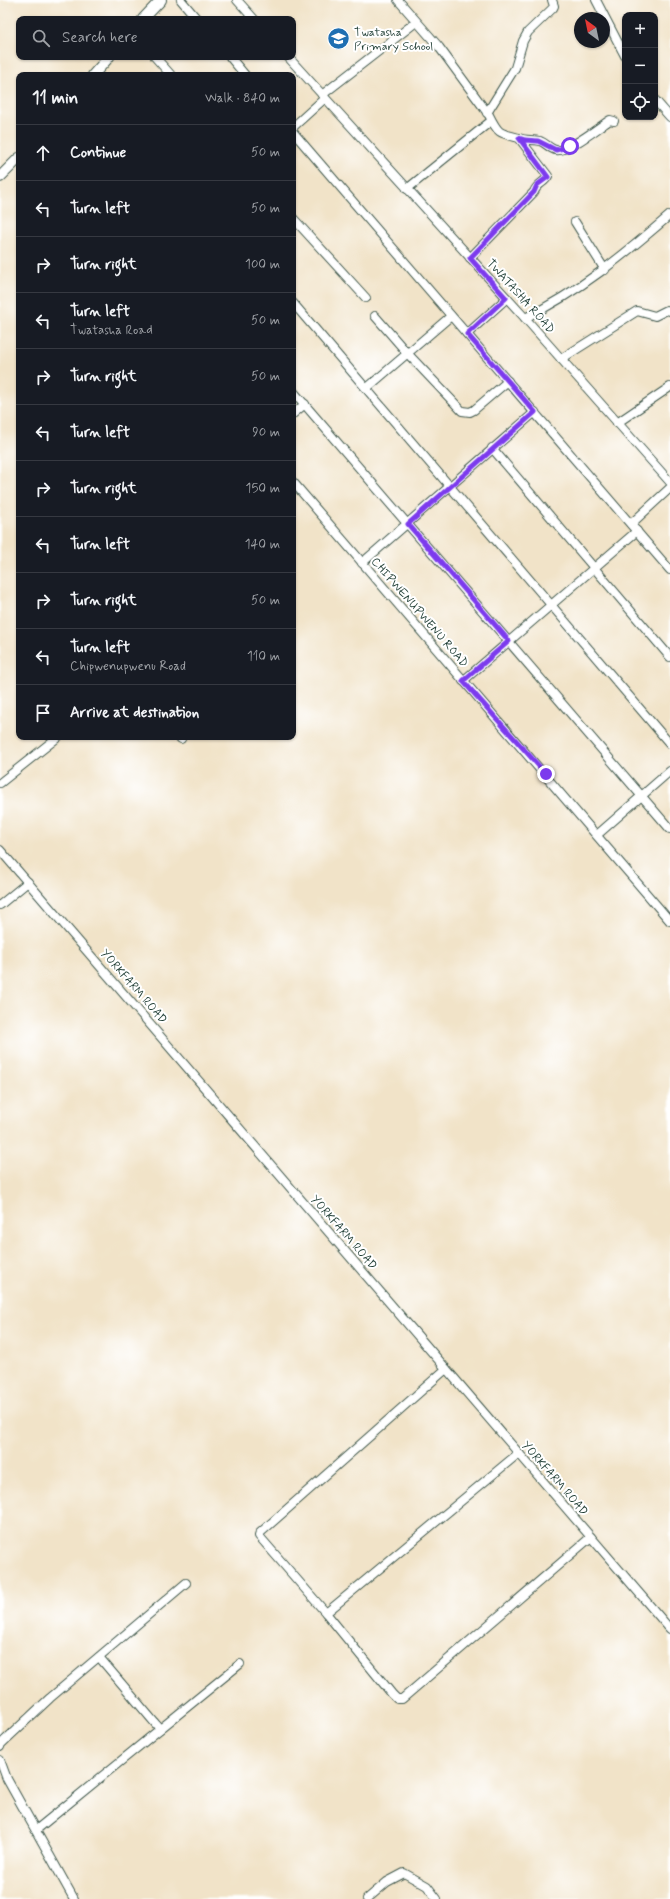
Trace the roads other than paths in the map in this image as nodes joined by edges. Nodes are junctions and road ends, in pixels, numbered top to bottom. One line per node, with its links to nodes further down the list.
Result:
1 (161, 0): 7 (street)
2 (181, 0): 8 (street)
3 (237, 0): 9 (street)
4 (398, 0): 10 (street)
5 (552, 0): 21 (street)
6 (599, 1): 11 (street)
7 (146, 16)
8 (194, 16)
9 (251, 16)
10 (416, 22): 19 (street); 21 (street)
11 (622, 50)
12 (107, 60): 16 (street)
13 (158, 60): 17 (street)
14 (232, 60): 18 (street)
15 (291, 60): 19 (street, TWATASHA ROAD)
16 (97, 72)
17 (168, 72)
18 (242, 72)
19 (324, 96): 25 (street); 32 (street, TWATASHA ROAD)
20 (658, 103): 22 (street)
21 (487, 112): 23 (street)
22 (670, 117)
23 (490, 121): 27 (street); 32 (street)
24 (614, 121): 27 (street)
25 (296, 124)
26 (296, 135): 28 (street)
27 (519, 138): 36 (street)
28 (300, 140): 29 (street); 43 (street)
29 (296, 143)
30 (16, 162): 31 (street)
31 (0, 177)
32 (406, 189): 36 (street, TWATASHA ROAD)
33 (670, 215): 37 (street)
34 (296, 221): 38 (street)
35 (575, 222): 37 (street)
36 (470, 258): 39 (street, TWATASHA ROAD)
37 (605, 270): 44 (street)
38 (366, 298)
39 (506, 298): 44 (street, TWATASHA ROAD); 45 (street)
40 (296, 306): 50 (street)
41 (670, 311): 47 (street)
42 (375, 316): 46 (street)
43 (451, 316): 45 (street); 46 (street)
44 (525, 318): 47 (street, TWATASHA ROAD)
45 (467, 334): 48 (street)
46 (408, 354): 48 (street); 50 (street)
47 (561, 359): 55 (street, TWATASHA ROAD)
48 (508, 381): 54 (street)
49 (670, 387): 55 (street)
50 (367, 388): 59 (street)
51 (296, 394): 52 (street)
52 (305, 404): 53 (street); 61 (street)
53 (296, 412)
54 (535, 412): 56 (street); 62 (street)
55 (617, 423): 57 (street, TWATASHA ROAD)
56 (492, 448): 59 (street); 64 (street)
57 (670, 482)
58 (296, 486): 63 (street, CHIPWENUPWENU ROAD)
59 (450, 486): 61 (street); 66 (street)
60 (670, 488): 62 (street)
61 (408, 524): 63 (street); 67 (street)
62 (634, 527): 64 (street); 65 (street)
63 (362, 563): 69 (street, CHIPWENUPWENU ROAD)
64 (594, 568): 66 (street); 68 (street)
65 (670, 570)
66 (551, 604): 67 (street); 71 (street)
67 (509, 641): 69 (street); 74 (street)
68 (670, 657)
69 (463, 681): 76 (street, CHIPWENUPWENU ROAD)
70 (54, 740): 73 (street)
71 (670, 744)
72 (670, 771): 74 (street)
73 (0, 783)
74 (642, 796): 75 (street); 76 (street)
75 (670, 829)
76 (597, 835): 80 (street, CHIPWENUPWENU ROAD)
77 (0, 850): 78 (street, YORKFARM ROAD)
78 (28, 882): 79 (street); 81 (street, YORKFARM ROAD)
79 (0, 905)
80 (670, 921)
81 (446, 1369): 82 (street, YORKFARM ROAD); 85 (street)
82 (519, 1453): 83 (street, YORKFARM ROAD); 85 (street)
83 (591, 1538): 85 (street); 86 (street, YORKFARM ROAD)
84 (186, 1583): 87 (street)
85 (326, 1613)
86 (670, 1629)
87 (99, 1656): 89 (street); 90 (street)
88 (240, 1664): 89 (street)
89 (160, 1729): 92 (street)
90 (0, 1748)
91 (0, 1760): 92 (street)
92 (36, 1830): 93 (street)
93 (74, 1899)
94 (367, 1899): 95 (street)
95 (437, 1899)

